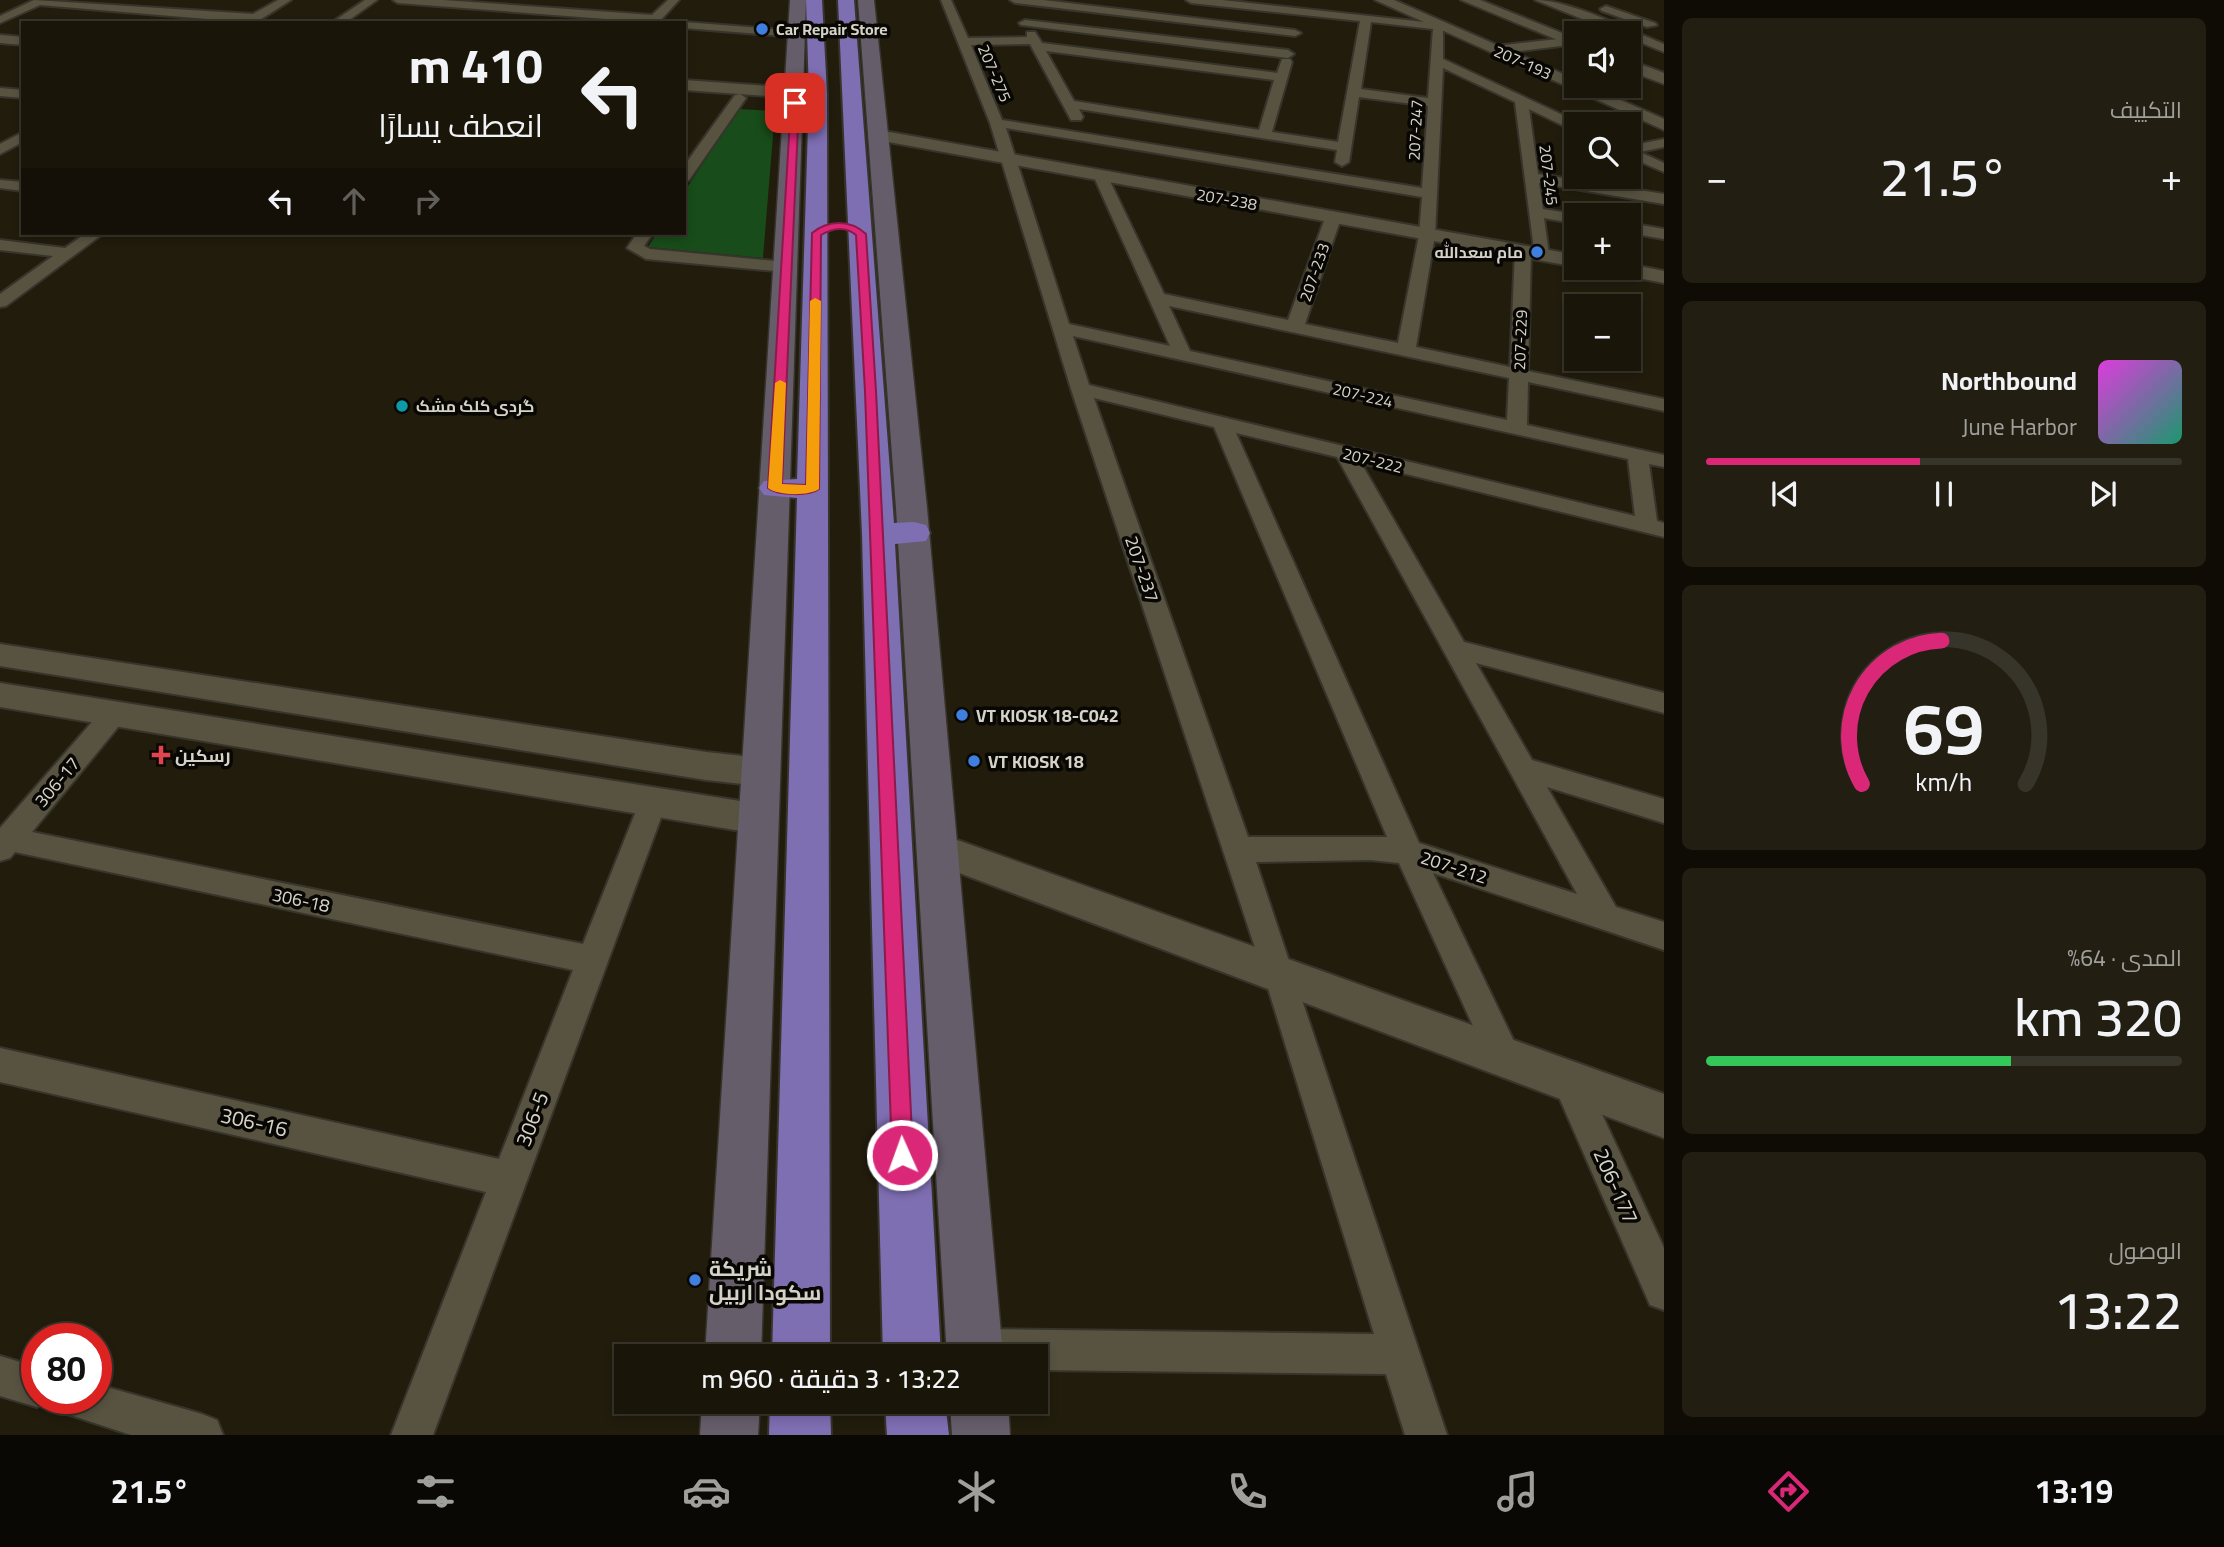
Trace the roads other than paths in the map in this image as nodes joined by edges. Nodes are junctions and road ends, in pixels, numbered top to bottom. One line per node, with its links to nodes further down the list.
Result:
1 (123, 0): 21 (street)
2 (196, 0): 23 (street)
3 (286, 0): 28 (street)
4 (372, 0): 29 (street)
5 (398, 0): 22 (street)
6 (513, 0): 22 (street)
7 (590, 0): 25 (street)
8 (674, 0): 30 (street)
9 (798, 0): 39 (main road)
10 (814, 0): 59 (highway)
11 (846, 0): 59 (highway)
12 (866, 0): 59 (main road)
13 (946, 0): 44 (street, 207-275)
14 (1014, 0): 32 (street); 38 (street)
15 (1191, 0): 24 (street)
16 (1382, 0): 35 (street, 207-193)
17 (1468, 0): 40 (street)
18 (1540, 0): 31 (street)
19 (41, 1): 21 (street); 27 (street)
20 (1596, 5): 34 (street)
21 (110, 6): 23 (street)
22 (503, 8): 25 (street)
23 (173, 11): 28 (street)
24 (1301, 12): 26 (street); 38 (street)
25 (575, 13): 30 (street)
26 (1366, 19): 35 (street); 56 (street)
27 (0, 20)
28 (251, 20)
29 (340, 21)
30 (653, 21)
31 (1595, 21)
32 (1024, 23): 45 (street); 49 (street)
33 (686, 25): 39 (street)
34 (1651, 25)
35 (1438, 26): 48 (street, 207-193); 50 (street, 207-247)
36 (0, 31): 37 (street)
37 (21, 33)
38 (1295, 33): 49 (street)
39 (797, 34): 59 (main road)
40 (1564, 38)
41 (0, 39): 43 (street)
42 (1641, 39): 47 (street)
43 (21, 41)
44 (963, 42): 45 (street); 65 (street, 207-275)
45 (1036, 43): 52 (street); 63 (street)
46 (1564, 43): 48 (street)
47 (1664, 48)
48 (1496, 50): 66 (street, 207-193)
49 (1288, 54): 52 (street)
50 (1436, 60): 61 (street); 62 (street, 207-247)
51 (1641, 70): 53 (street)
52 (1282, 77): 67 (street)
53 (1664, 79)
54 (686, 85): 59 (street)
55 (0, 92): 57 (street)
56 (1353, 92): 62 (street); 74 (street)
57 (21, 94)
58 (686, 94): 60 (street)
59 (826, 96): 60 (street); 69 (main road); 87 (highway); 88 (highway); 104 (main road)
60 (740, 98): 80 (street)
61 (1521, 100): 64 (street); 83 (street, 207-245)
62 (1433, 103): 86 (street, 207-247)
63 (1069, 104): 67 (street); 71 (street)
64 (1564, 121)
65 (997, 123): 71 (street); 78 (street, 207-275)
66 (1664, 125)
67 (1264, 134): 74 (street)
68 (0, 135): 70 (street)
69 (878, 135): 78 (street, 207-238); 115 (main road)
70 (21, 137)
71 (1087, 137): 82 (street)
72 (21, 138): 76 (street)
73 (1664, 143): 75 (street)
74 (1344, 146): 82 (street)
75 (1641, 148)
76 (0, 149)
77 (1641, 157): 79 (street)
78 (1010, 161): 81 (street, 207-238); 110 (street, 207-237)
79 (1664, 169)
80 (686, 174)
81 (1101, 177): 92 (street, 207-238); 107 (street)
82 (1340, 177): 86 (street)
83 (1531, 177): 89 (street); 90 (street, 207-245)
84 (0, 184): 85 (street)
85 (21, 187)
86 (1429, 194): 99 (street, 207-247)
87 (860, 196): 88 (highway); 95 (highway)
88 (816, 197): 94 (highway)
89 (1664, 199)
90 (1536, 212): 91 (street); 102 (street, 207-245)
91 (1564, 217)
92 (1333, 218): 99 (street, 207-238); 109 (street, 207-233)
93 (1641, 230): 96 (street)
94 (816, 234): 95 (highway); 123 (highway)
95 (861, 234): 115 (highway)
96 (1664, 234)
97 (93, 235): 101 (street)
98 (644, 235): 104 (street)
99 (1427, 235): 102 (street, 207-238); 111 (street, 207-247)
100 (0, 245): 101 (street)
101 (68, 253): 108 (street)
102 (1532, 253): 103 (street, 207-238); 113 (street, 207-229)
103 (1564, 259)
104 (786, 267): 122 (main road)
105 (1641, 273): 106 (street)
106 (1664, 277)
107 (1157, 298): 109 (street); 112 (street)
108 (0, 302)
109 (1295, 326): 111 (street)
110 (1062, 328): 112 (street, 207-224); 114 (street, 207-237)
111 (1406, 349): 113 (street)
112 (1183, 355): 118 (street, 207-224)
113 (1518, 374): 116 (street); 118 (street, 207-229)
114 (1082, 389): 117 (street, 207-222); 140 (street, 207-237)
115 (886, 391): 125 (highway)
116 (1664, 405)
117 (1222, 423): 119 (street, 207-222); 141 (street)
118 (1517, 429): 120 (street, 207-224)
119 (1345, 453): 124 (street, 207-222); 126 (street)
120 (1638, 456): 121 (street, 207-224); 124 (street)
121 (1664, 461)
122 (775, 488): 123 (highway); 133 (main road)
123 (813, 489): 153 (highway)
124 (1656, 528)
125 (896, 534): 139 (main road); 154 (highway)
126 (1454, 648): 129 (street); 132 (street)
127 (0, 655): 131 (street)
128 (0, 695): 130 (street)
129 (1664, 704)
130 (114, 714): 134 (street); 138 (street, 306-17)
131 (699, 765): 133 (street); 135 (street)
132 (1521, 768): 136 (street); 142 (street)
133 (761, 772): 137 (main road)
134 (652, 804): 135 (street); 144 (street, 306-5)
135 (686, 809): 137 (street)
136 (1664, 811)
137 (759, 819): 152 (main road)
138 (5, 844): 144 (street, 306-18)
139 (935, 848): 145 (street); 155 (main road)
140 (1236, 850): 141 (street, 207-212); 145 (street, 207-237)
141 (1408, 852): 142 (street, 207-212); 146 (street)
142 (1605, 916): 143 (street, 207-212)
143 (1664, 936)
144 (592, 960): 150 (street, 306-5)
145 (1280, 975): 146 (street); 156 (street, 207-237)
146 (1505, 1058): 148 (street)
147 (0, 1065): 150 (street, 306-16)
148 (1569, 1081): 149 (street); 151 (street, 206-177)
149 (1664, 1116)
150 (509, 1180): 166 (street, 306-5)
151 (1664, 1292)
152 (734, 1344)
153 (801, 1344)
154 (912, 1344)
155 (974, 1344)
156 (1400, 1354): 157 (street); 171 (street, 207-237)
157 (1048, 1366)
158 (0, 1376): 159 (street)
159 (21, 1382)
160 (112, 1409): 165 (street)
161 (730, 1414): 167 (main road)
162 (800, 1414): 168 (highway)
163 (916, 1414): 169 (highway)
164 (979, 1414): 170 (main road)
165 (202, 1435)
166 (412, 1435)
167 (729, 1435)
168 (800, 1435)
169 (918, 1435)
170 (981, 1435)
171 (1426, 1435)

